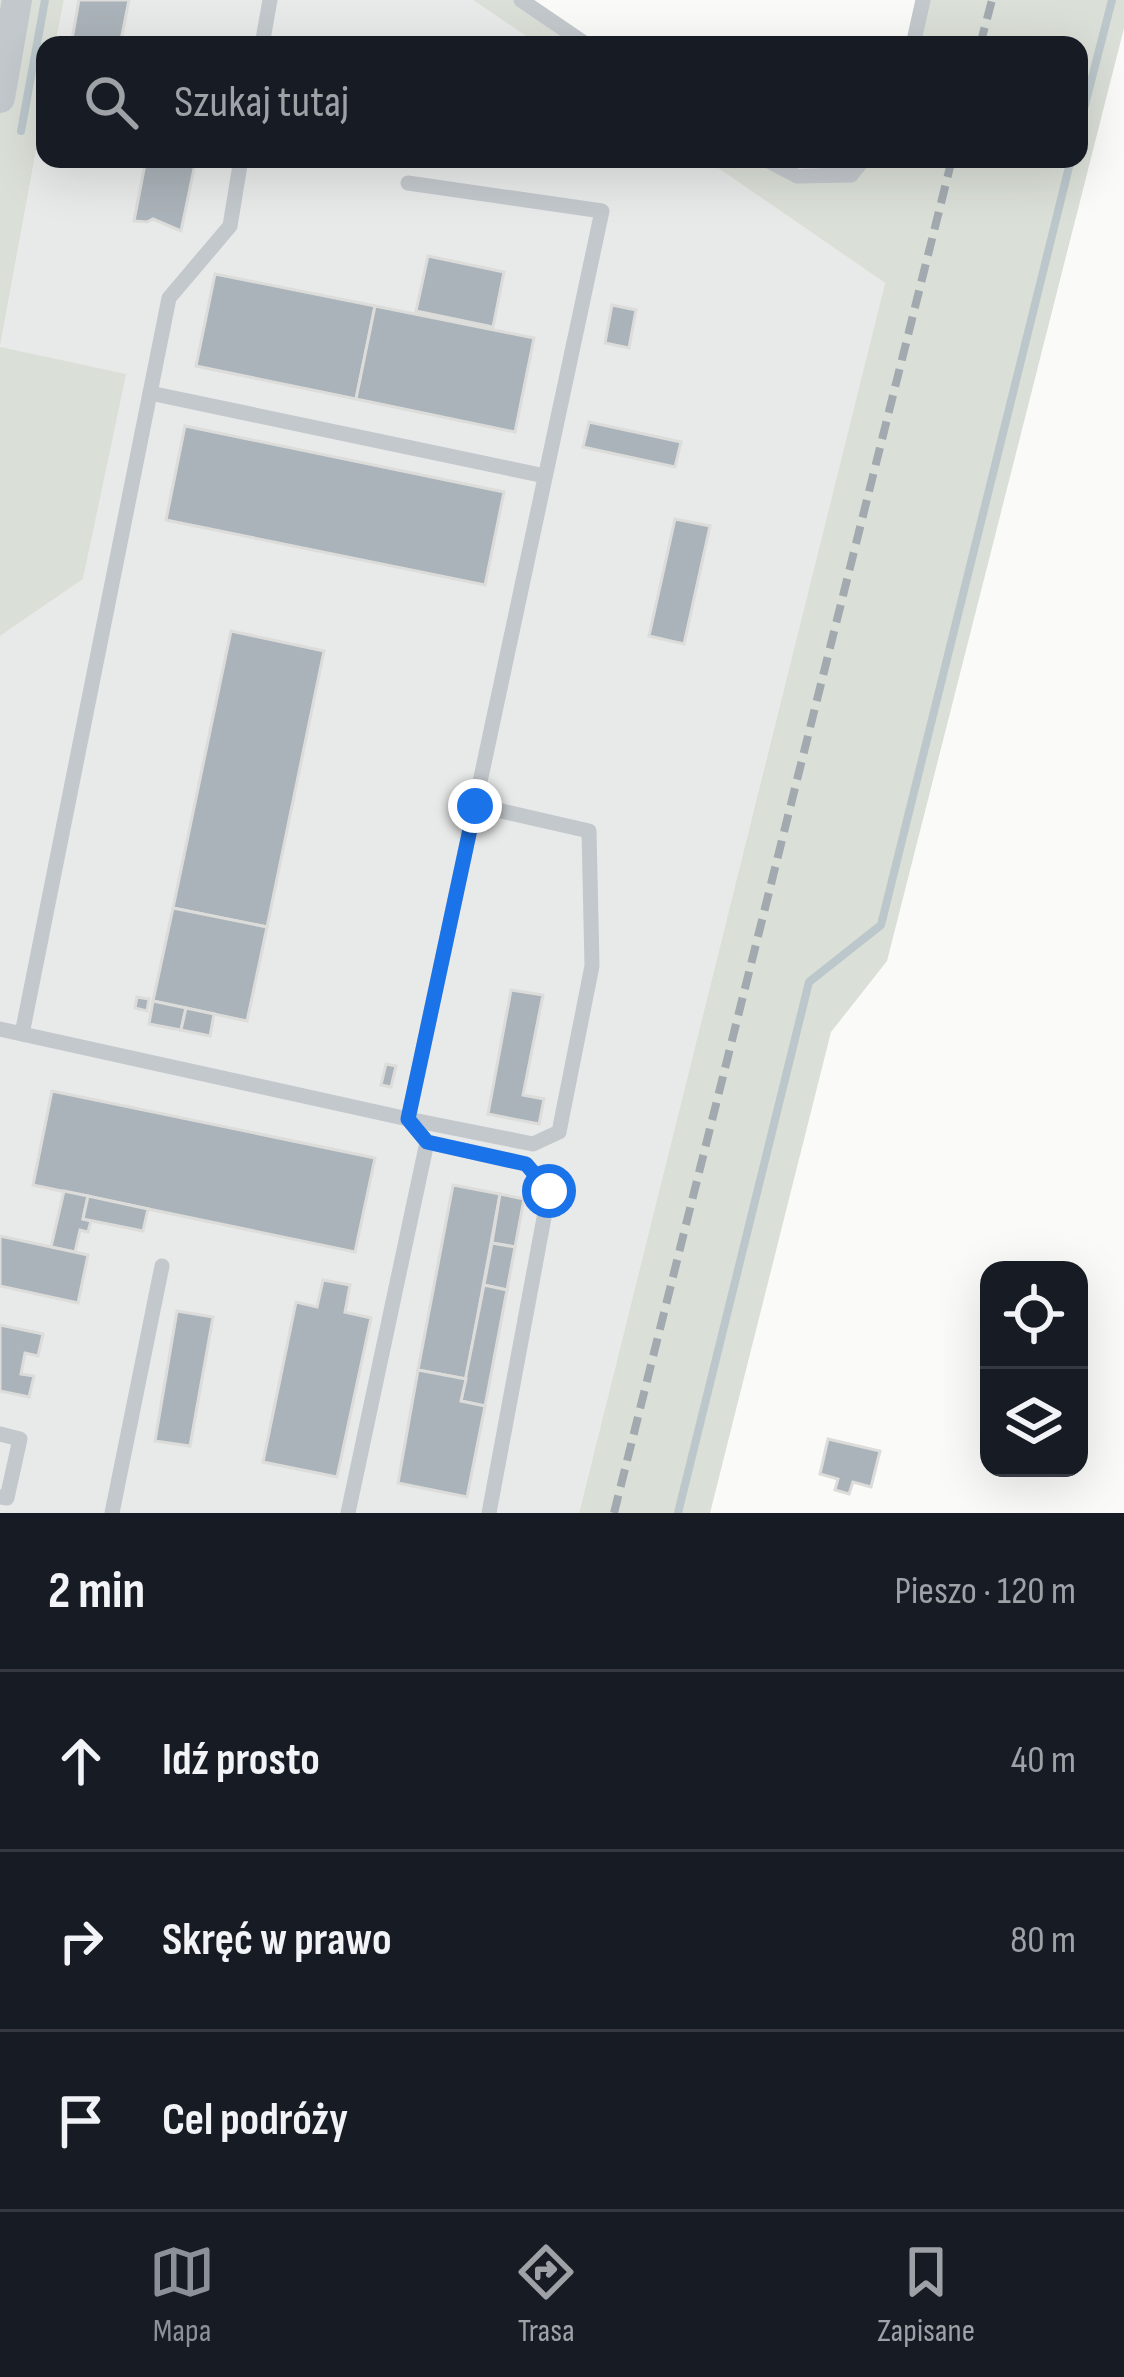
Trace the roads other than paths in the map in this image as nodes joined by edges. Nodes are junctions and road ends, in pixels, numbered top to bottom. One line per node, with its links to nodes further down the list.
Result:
1 (17, 0): 8 (street)
2 (270, 0): 5 (lane)
3 (521, 0): 6 (lane)
4 (923, 0): 7 (lane)
5 (264, 36)
6 (574, 36)
7 (915, 36)
8 (0, 98)
9 (240, 168): 13 (lane)
10 (782, 168): 11 (lane)
11 (857, 168)
12 (408, 183): 14 (lane)
13 (150, 393): 14 (lane); 17 (lane)
14 (545, 476): 15 (lane)
15 (475, 806): 18 (lane); 18 (lane)
16 (0, 1029): 17 (lane)
17 (22, 1034): 18 (lane)
18 (408, 1119): 19 (lane)
19 (427, 1142): 24 (lane); 25 (lane)
20 (162, 1267): 23 (lane)
21 (0, 1434): 22 (lane)
22 (0, 1497)
23 (112, 1513)
24 (348, 1513)
25 (489, 1513)

